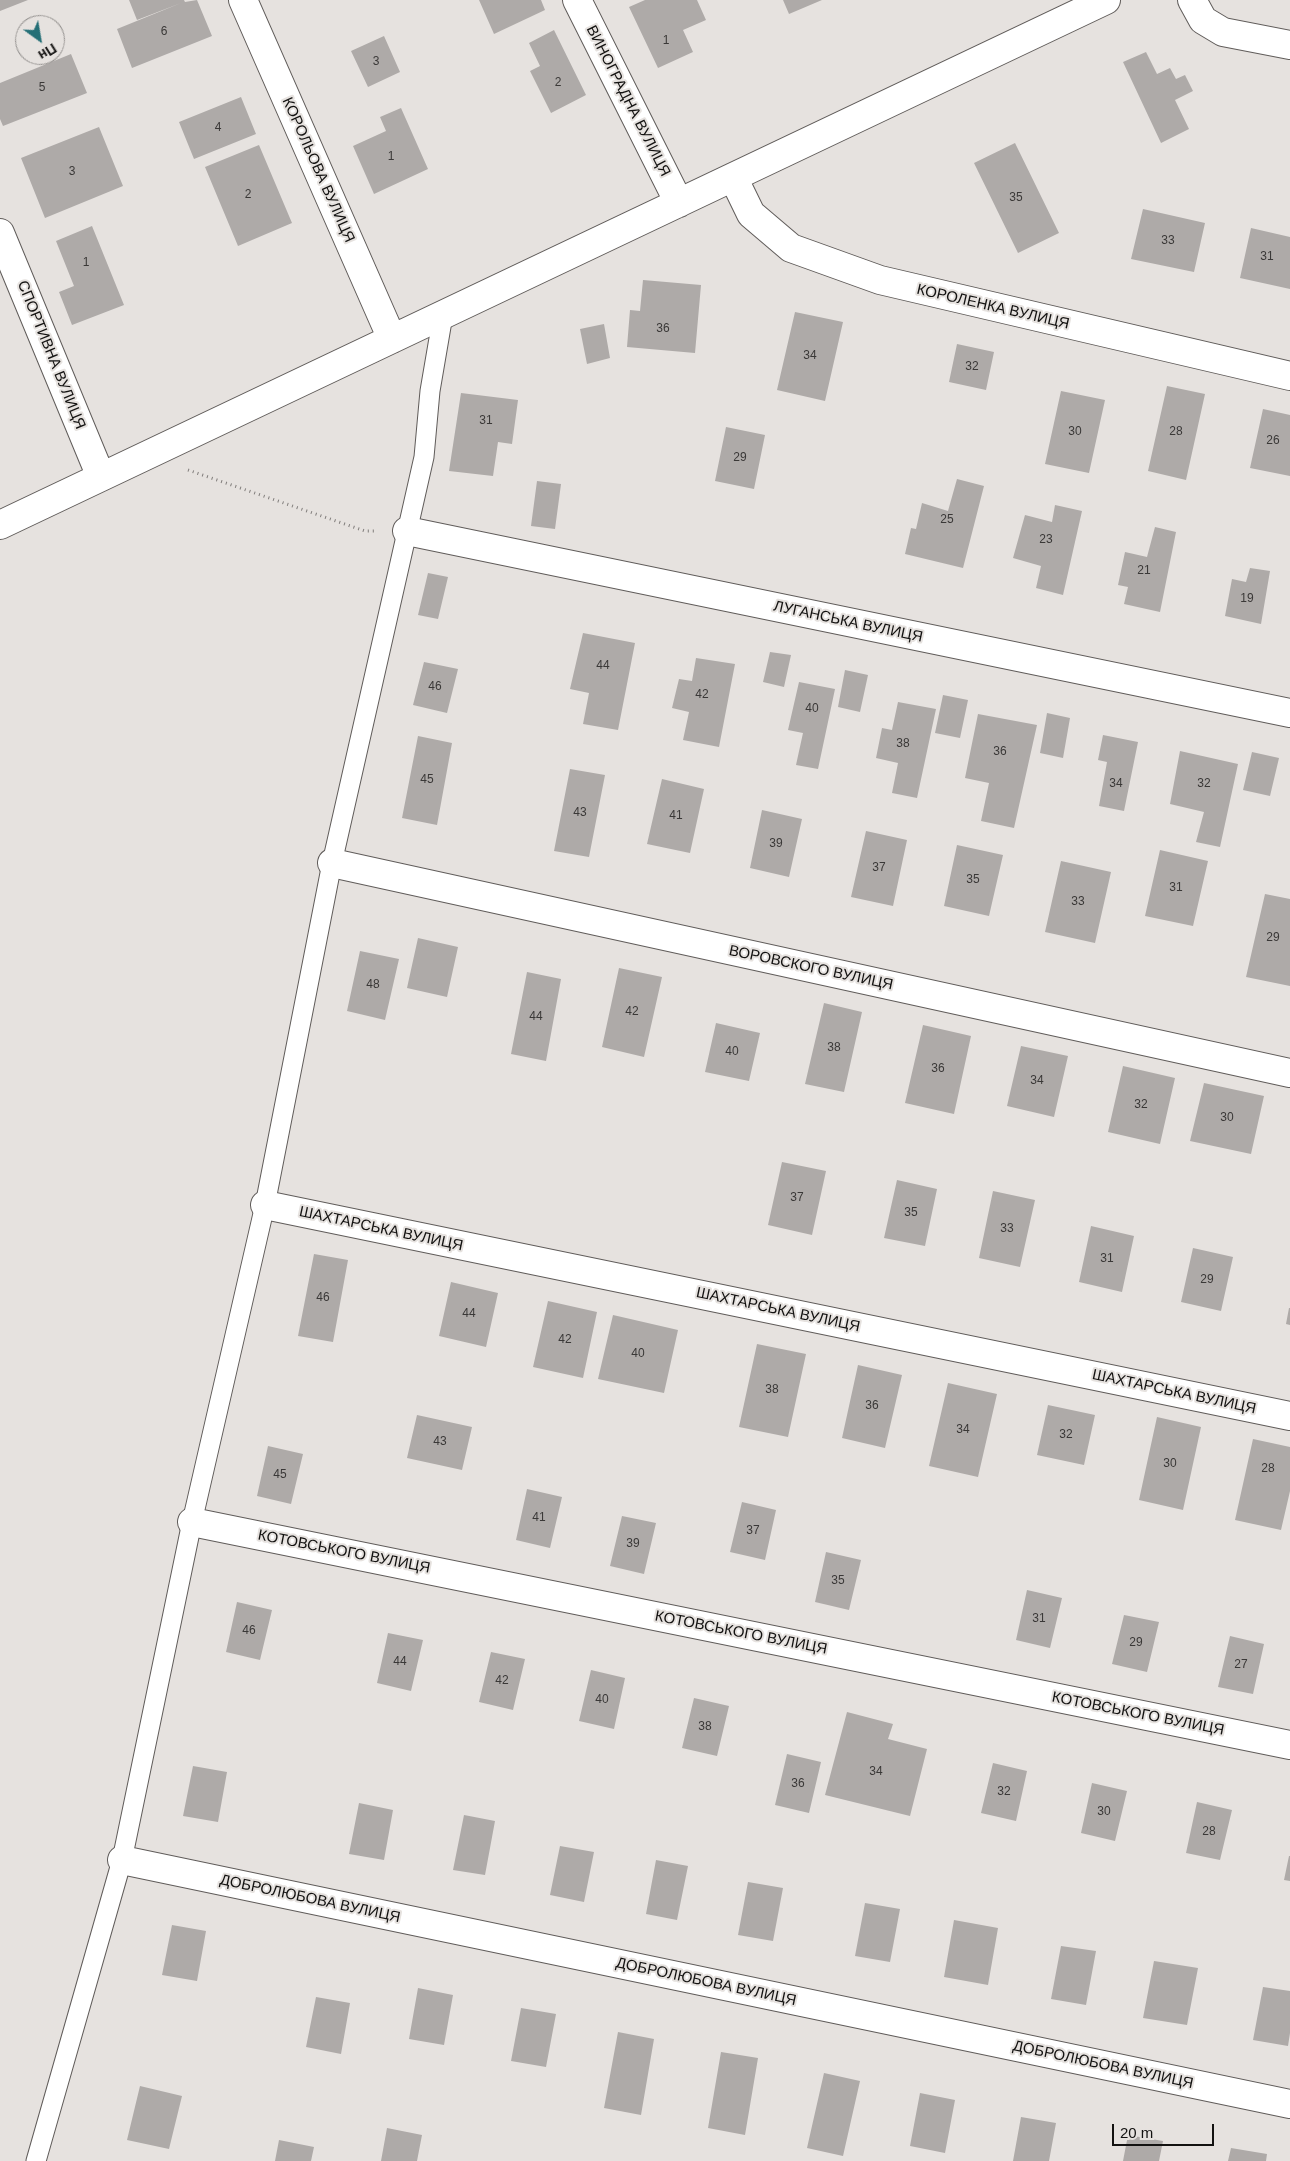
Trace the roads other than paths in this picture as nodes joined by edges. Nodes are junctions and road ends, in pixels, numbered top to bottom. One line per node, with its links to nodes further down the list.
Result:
1 (243, 0): 10 (street, КОРОЛЬОВА ВУЛИЦЯ)
2 (576, 0): 7 (street, ВИНОГРАДНА ВУЛИЦЯ)
3 (1106, 0): 6 (street)
4 (1192, 0): 5 (street)
5 (1290, 45)
6 (733, 177): 7 (street); 11 (street, КОРОЛЕНКА ВУЛИЦЯ)
7 (679, 203): 9 (street)
8 (0, 233): 12 (street, СПОРТИВНА ВУЛИЦЯ)
9 (444, 315): 10 (street); 14 (lane)
10 (392, 339): 12 (street)
11 (1290, 376)
12 (101, 477): 13 (street)
13 (0, 525)
14 (406, 531): 15 (street, ЛУГАНСЬКА ВУЛИЦЯ); 16 (lane)
15 (1290, 713)
16 (332, 864): 17 (street, ВОРОВСКОГО ВУЛИЦЯ); 18 (lane)
17 (1290, 1073)
18 (265, 1205): 19 (street, ШАХТАРСЬКА ВУЛИЦЯ); 20 (lane)
19 (1290, 1416)
20 (192, 1522): 21 (street, КОТОВСЬКОГО ВУЛИЦЯ); 22 (lane)
21 (1290, 1745)
22 (122, 1860): 23 (street, ДОБРОЛЮБОВА ВУЛИЦЯ); 24 (lane)
23 (1290, 2104)
24 (36, 2161)

